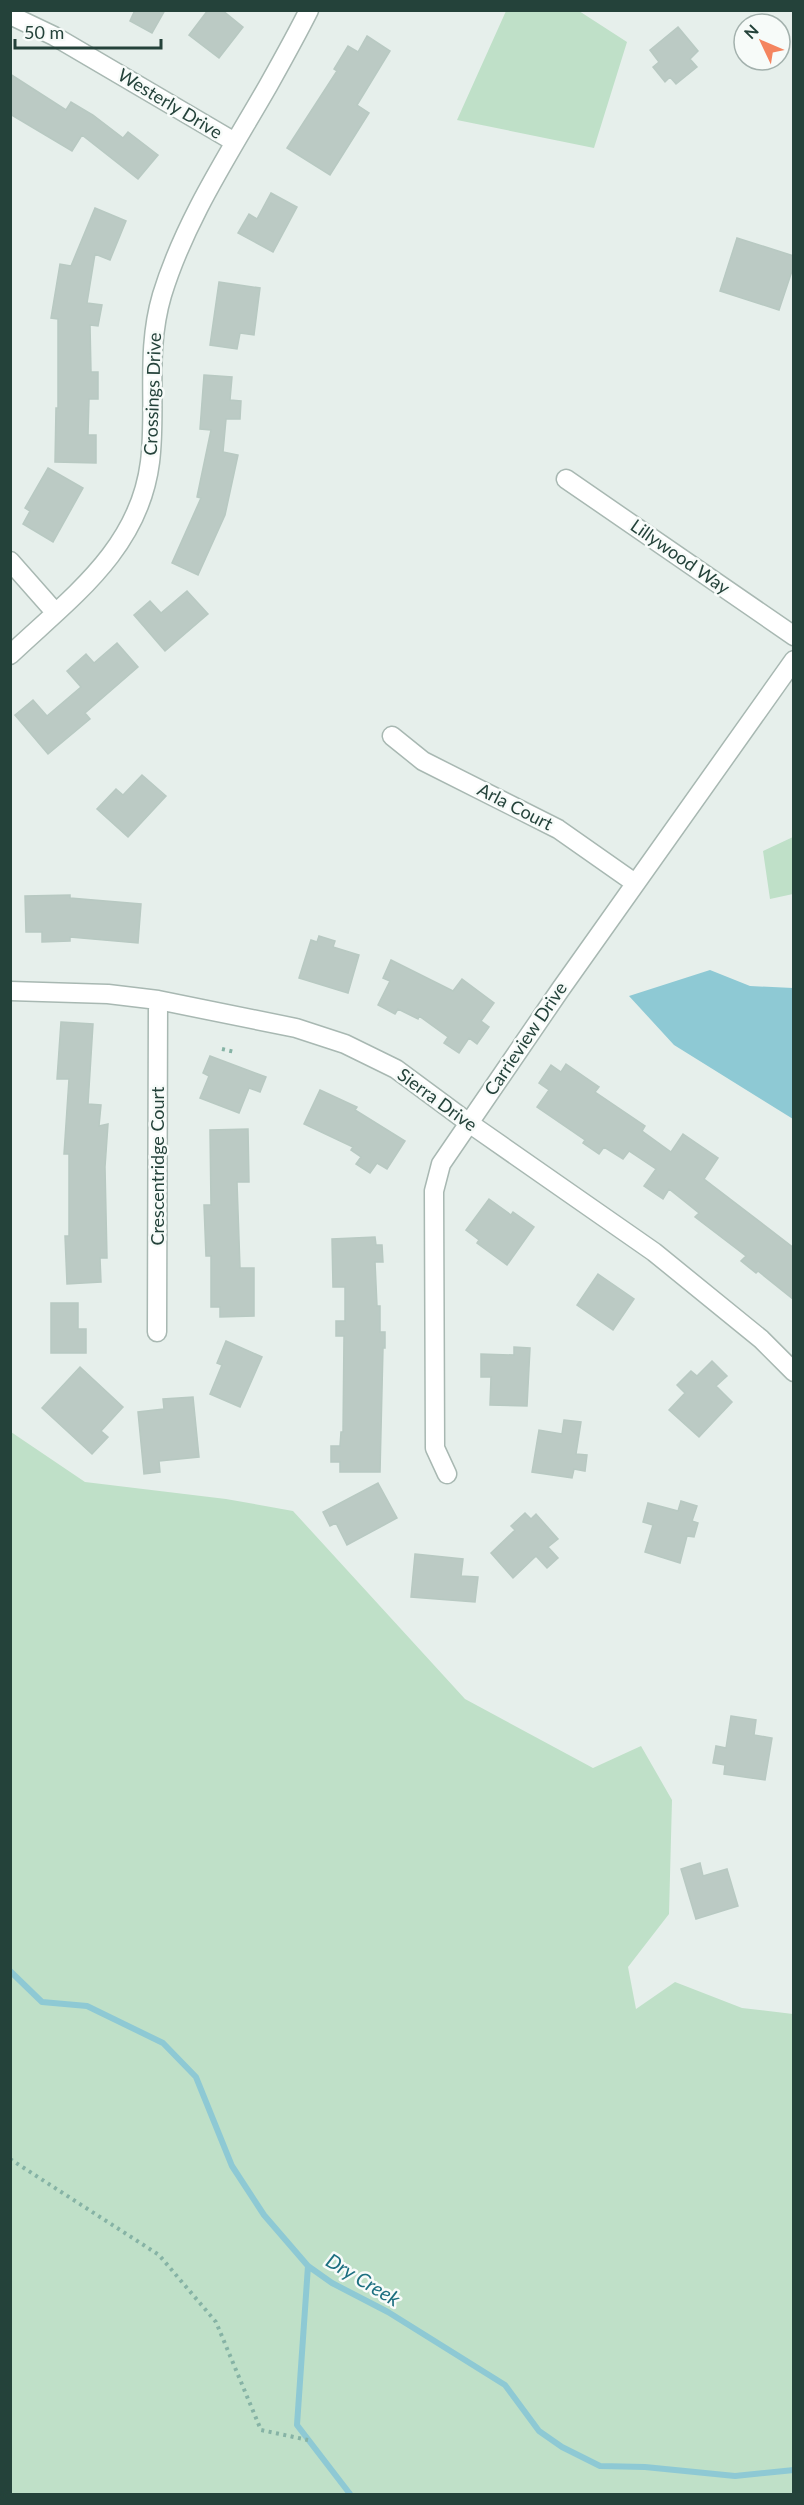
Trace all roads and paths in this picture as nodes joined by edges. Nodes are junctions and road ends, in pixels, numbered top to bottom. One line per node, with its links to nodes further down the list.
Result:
1 (309, 10): 3 (street, Crossings Drive)
2 (10, 15): 3 (street, Westerly Drive)
3 (233, 141): 6 (street, Crossings Drive)
4 (567, 479): 7 (street, Lillywood Way)
5 (10, 561): 6 (street)
6 (56, 612): 8 (street, Crossings Drive)
7 (794, 636)
8 (10, 655)
9 (794, 660): 11 (street, Carrieview Drive)
10 (392, 736): 11 (street, Arla Court)
11 (635, 883): 16 (street, Carrieview Drive)
12 (10, 991): 13 (street, Sierra Drive)
13 (158, 1000): 16 (street, Sierra Drive); 17 (street, Crescentridge Court)
14 (222, 1049): 15 (path)
15 (235, 1052)
16 (469, 1123): 18 (street, Sierra Drive); 19 (street, Carrieview Drive)
17 (157, 1332)
18 (794, 1372)
19 (447, 1474)
20 (10, 2159): 21 (path)
21 (308, 2440)

